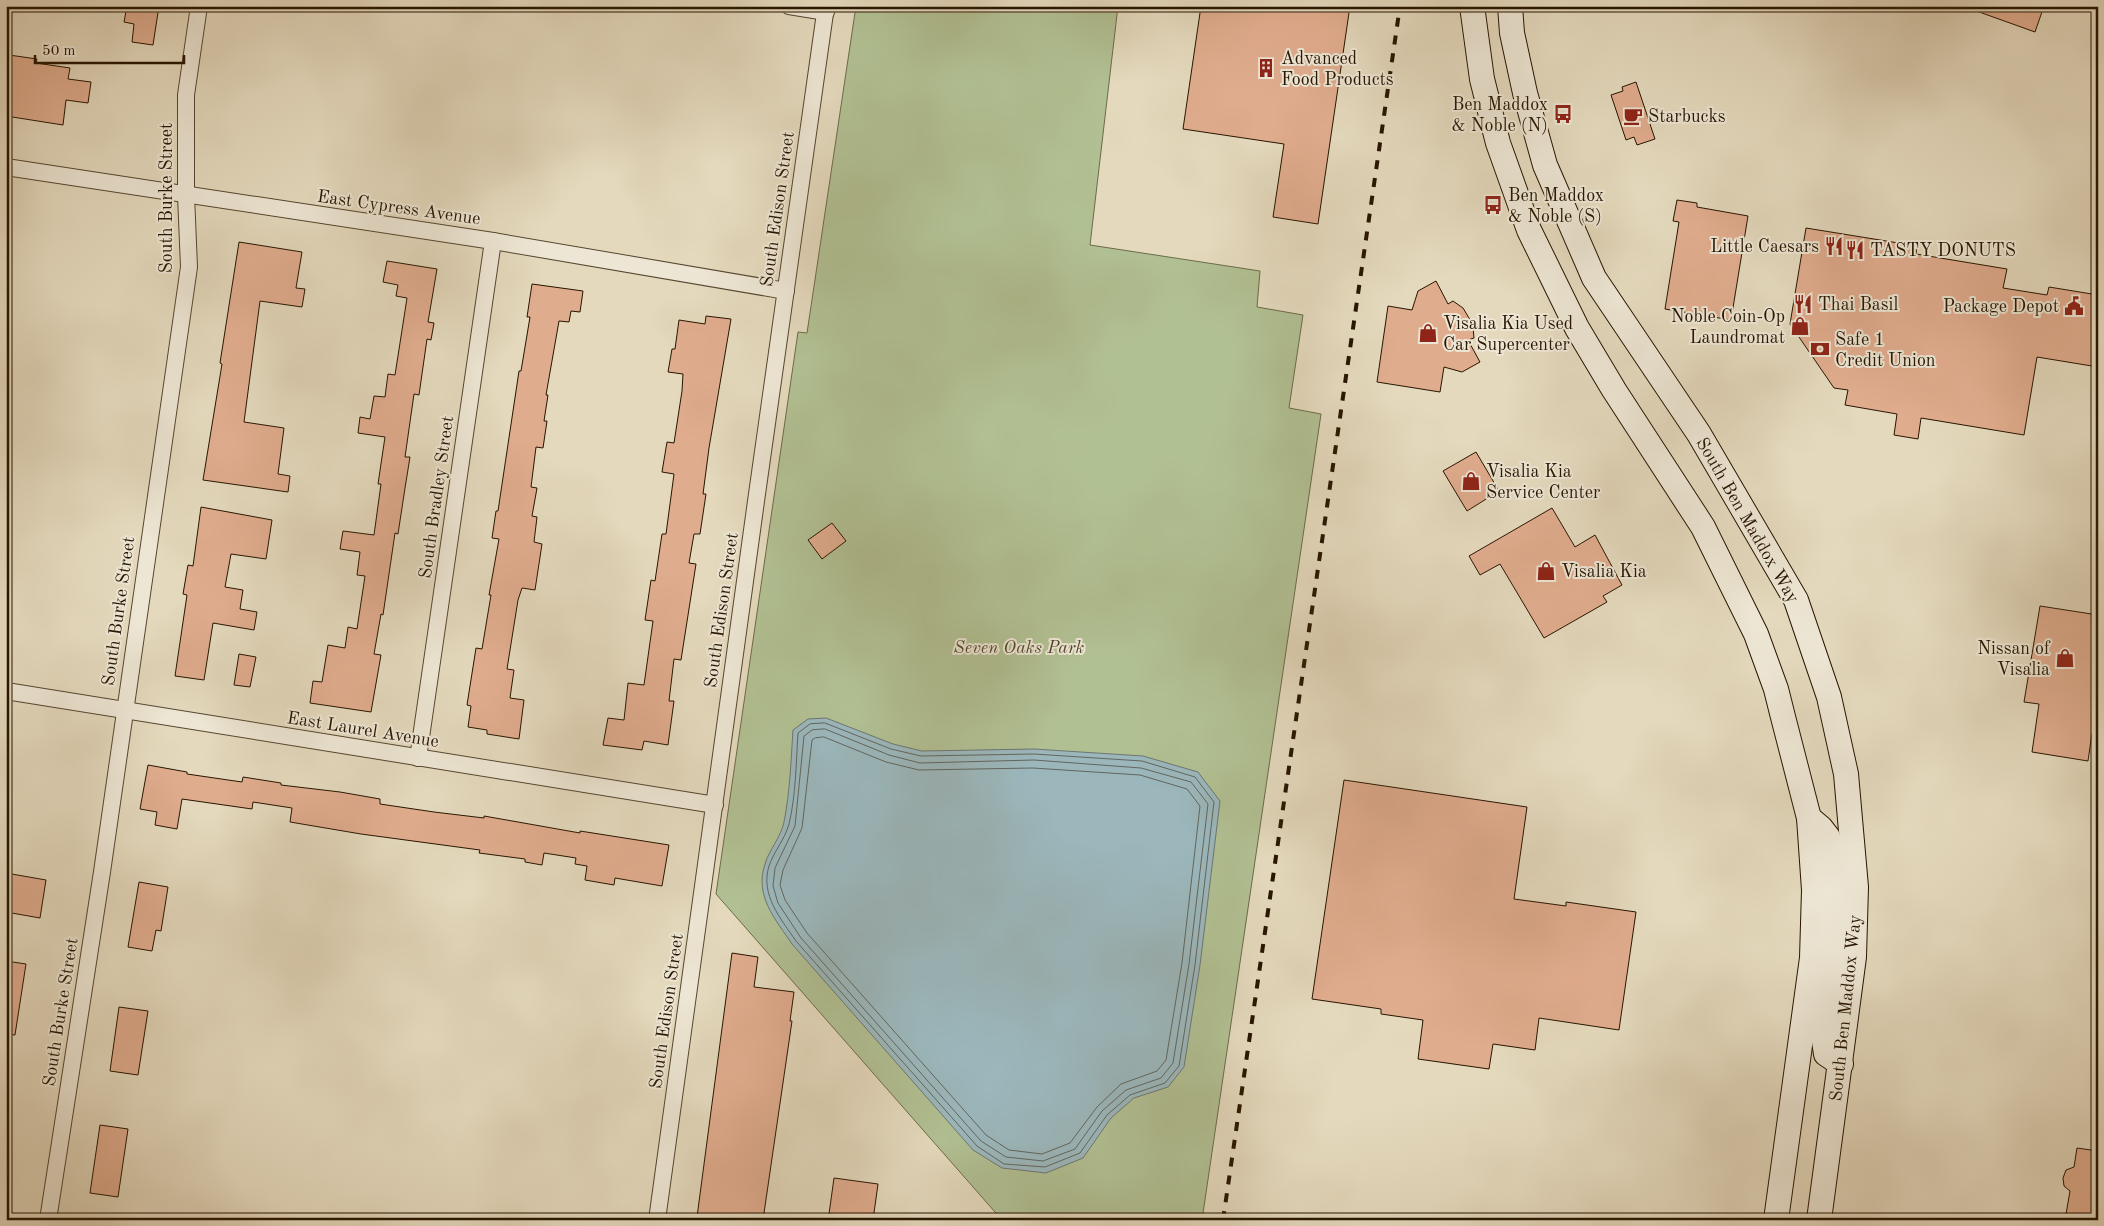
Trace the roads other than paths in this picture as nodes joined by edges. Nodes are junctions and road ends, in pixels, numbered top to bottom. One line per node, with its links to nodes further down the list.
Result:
1 (199, 6): 7 (street, South Burke Street)
2 (790, 6): 5 (street)
3 (1472, 6): 14 (main road)
4 (1510, 6): 15 (main road, South Ben Maddox Way)
5 (826, 9): 9 (street, South Edison Street)
6 (6, 168): 7 (street, East Cypress Avenue)
7 (186, 195): 8 (street, East Cypress Avenue); 11 (street, South Burke Street)
8 (493, 241): 9 (street, East Cypress Avenue); 12 (street, South Bradley Street)
9 (786, 291): 13 (street, South Edison Street)
10 (6, 691): 11 (street, East Laurel Avenue)
11 (124, 709): 12 (street, East Laurel Avenue); 16 (street, South Burke Street)
12 (418, 758): 13 (street, East Laurel Avenue)
13 (715, 805): 17 (street, South Edison Street)
14 (1809, 818): 15 (main road); 18 (main road)
15 (1841, 1064): 19 (main road, South Ben Maddox Way)
16 (48, 1220)
17 (657, 1220)
18 (1776, 1220)
19 (1819, 1220)

